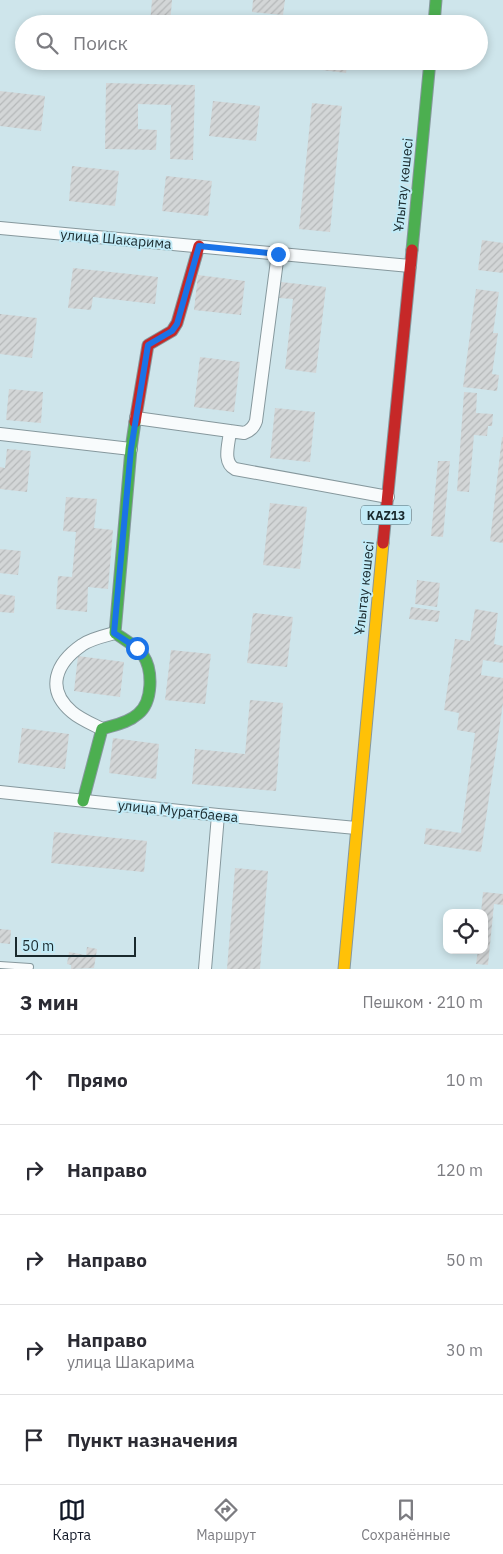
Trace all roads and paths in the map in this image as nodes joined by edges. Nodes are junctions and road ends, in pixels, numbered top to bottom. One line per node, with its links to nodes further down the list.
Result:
1 (436, 0): 2 (main road)
2 (435, 15)
3 (429, 70): 7 (main road, Ұлытау көшесі / KAZ13)
4 (0, 228): 5 (street, улица Шакарима)
5 (199, 246): 6 (street, улица Шакарима); 8 (main road)
6 (278, 254): 7 (street, улица Шакарима); 9 (street)
7 (410, 266): 12 (main road, Ұлытау көшесі / KAZ13)
8 (136, 418): 9 (street); 11 (main road)
9 (230, 431): 12 (street)
10 (0, 434): 11 (street)
11 (131, 449): 13 (main road)
12 (388, 498): 18 (main road, Ұлытау көшесі / KAZ13)
13 (114, 633): 14 (main road); 14 (street)
14 (102, 730): 16 (main road)
15 (0, 792): 16 (street, улица Муратбаева)
16 (83, 801): 17 (street, улица Муратбаева)
17 (218, 815): 18 (street, улица Муратбаева); 21 (street)
18 (356, 828): 22 (main road, Ұлытау көшесі / KAZ13)
19 (0, 966): 20 (lane)
20 (30, 967)
21 (205, 969)
22 (344, 969)

